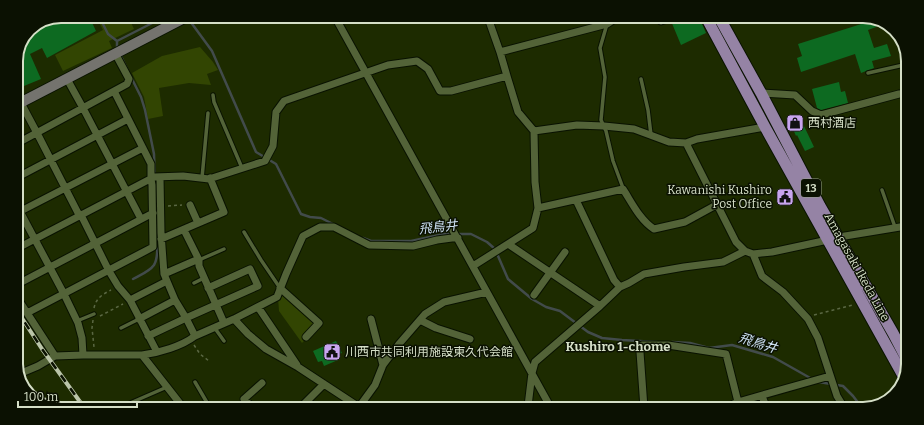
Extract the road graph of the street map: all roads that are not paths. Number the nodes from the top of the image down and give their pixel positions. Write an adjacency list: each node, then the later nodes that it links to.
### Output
1 (173, 23): 8 (street)
2 (338, 23): 10 (street)
3 (490, 23): 7 (street)
4 (709, 23): 25 (main road, Amagasaki Ikeda Line / 13)
5 (722, 23): 16 (main road, Amagasaki Ikeda Line / 13)
6 (607, 24): 7 (street); 24 (lane)
7 (500, 52): 12 (street)
8 (115, 53): 13 (street); 15 (street)
9 (901, 66): 11 (lane)
10 (366, 72): 12 (street); 35 (street); 59 (street)
11 (868, 73)
12 (507, 76): 26 (street)
13 (67, 79): 19 (street); 20 (street)
14 (641, 79): 29 (lane)
15 (114, 91): 20 (street); 23 (street)
16 (761, 92): 17 (street); 62 (main road, Amagasaki Ikeda Line / 13)
17 (901, 94)
18 (213, 95): 35 (lane)
19 (23, 101)
20 (83, 108): 27 (street); 28 (street)
21 (23, 111): 27 (street)
22 (208, 113): 38 (lane)
23 (128, 119): 28 (street); 32 (street)
24 (604, 126): 26 (street); 29 (street); 42 (lane)
25 (765, 127): 31 (street); 62 (main road, Amagasaki Ikeda Line / 13)
26 (534, 131): 48 (street)
27 (37, 132): 30 (street); 33 (street)
28 (98, 135): 33 (street); 34 (street)
29 (651, 136): 31 (street)
30 (23, 140)
31 (686, 143): 46 (street)
32 (143, 148): 34 (street); 40 (street)
33 (51, 160): 36 (street); 41 (street)
34 (112, 163): 41 (street); 44 (street)
35 (242, 168): 39 (street)
36 (23, 174)
37 (160, 177): 38 (street); 40 (street); 61 (street)
38 (202, 178): 39 (street)
39 (210, 178): 54 (street)
40 (151, 179): 44 (street); 50 (street)
41 (65, 188): 49 (street); 51 (street)
42 (623, 190): 45 (street); 46 (street)
43 (882, 190): 56 (lane)
44 (127, 191): 51 (street); 52 (street)
45 (576, 200): 48 (street); 79 (street)
46 (718, 204): 67 (street)
47 (190, 205): 54 (street)
48 (538, 208): 64 (street)
49 (23, 210)
50 (153, 213): 52 (street); 73 (street)
51 (81, 215): 60 (street); 63 (street)
52 (141, 219): 63 (street)
53 (23, 221): 60 (street)
54 (198, 223): 57 (street)
55 (901, 227): 56 (street)
56 (895, 228): 62 (street)
57 (184, 230): 61 (street); 70 (street)
58 (244, 232): 81 (lane)
59 (458, 238): 71 (street); 81 (street)
60 (35, 239): 65 (street); 72 (street)
61 (161, 239): 75 (street)
62 (833, 239): 69 (street); 107 (main road, Amagasaki Ikeda Line / 13); 114 (main road, Amagasaki Ikeda Line / 13)
63 (95, 243): 72 (street); 73 (street)
64 (508, 244): 71 (street); 74 (street)
65 (23, 245)
66 (224, 249): 70 (lane)
67 (745, 251): 69 (street); 79 (street)
68 (566, 252): 74 (street)
69 (753, 254): 117 (street)
70 (198, 260): 75 (street); 76 (street)
71 (473, 266): 82 (street)
72 (50, 267): 77 (street); 83 (street)
73 (109, 270): 83 (street); 85 (street)
74 (550, 272): 84 (street); 88 (street)
75 (166, 278): 85 (street); 86 (street)
76 (204, 278): 78 (lane); 80 (street)
77 (23, 281)
78 (194, 282)
79 (620, 286): 88 (street)
80 (208, 288): 87 (street); 87 (street)
81 (280, 288): 90 (street); 103 (street)
82 (488, 292): 97 (street); 116 (street)
83 (64, 294): 91 (street); 98 (street)
84 (534, 295)
85 (130, 300): 94 (street)
86 (175, 300): 93 (street); 94 (street)
87 (216, 305): 93 (street); 99 (street)
88 (600, 306): 116 (street)
89 (23, 307): 91 (street)
90 (258, 307): 95 (street); 113 (street)
91 (27, 313): 111 (street)
92 (94, 314): 98 (lane)
93 (186, 318): 102 (street); 104 (street)
94 (139, 319): 101 (lane); 102 (street)
95 (234, 319): 99 (street); 113 (street)
96 (372, 319): 112 (street)
97 (420, 320): 105 (street); 112 (street)
98 (77, 321): 109 (street)
99 (224, 323): 100 (street)
100 (214, 327): 104 (street); 106 (lane)
101 (121, 328)
102 (148, 336): 108 (street)
103 (306, 337)
104 (193, 338): 108 (street)
105 (470, 339)
106 (224, 341)
107 (901, 345)
108 (157, 352): 110 (street)
109 (83, 355): 110 (street); 111 (street)
110 (142, 355): 121 (street)
111 (55, 356): 115 (street)
112 (383, 365): 130 (street)
113 (298, 367): 120 (street)
114 (900, 371)
115 (24, 372)
116 (532, 373): 131 (street); 132 (street)
117 (830, 376): 122 (street); 136 (street)
118 (195, 382): 126 (lane)
119 (262, 383): 127 (street)
120 (324, 384): 128 (street); 129 (street)
121 (167, 387): 124 (lane); 125 (street)
122 (762, 396): 134 (street); 135 (street)
123 (133, 398): 124 (lane)
124 (134, 402)
125 (179, 402)
126 (207, 402)
127 (247, 402)
128 (306, 402)
129 (351, 402)
130 (363, 402)
131 (528, 402)
132 (548, 402)
133 (644, 402): 134 (street)
134 (738, 402)
135 (764, 402)
136 (841, 402)

